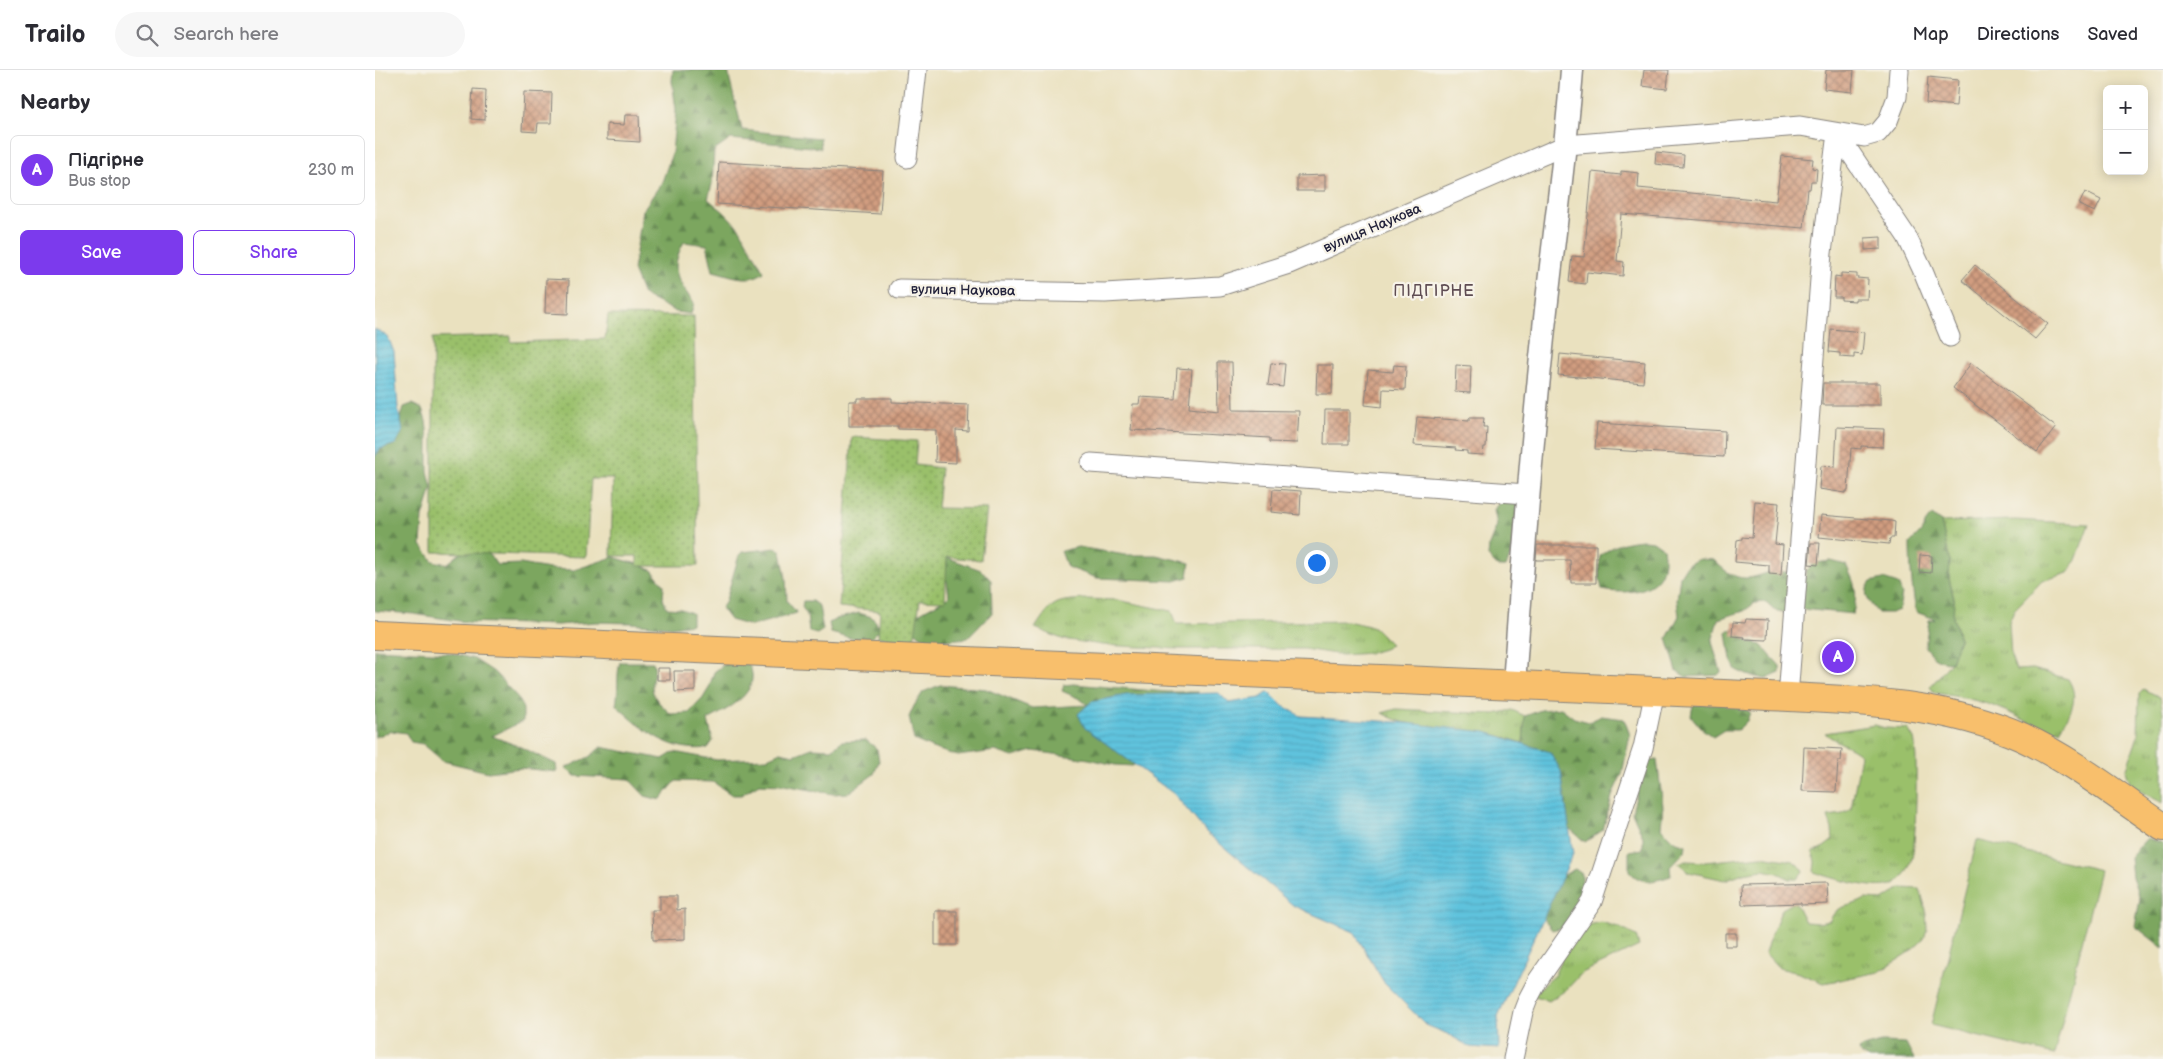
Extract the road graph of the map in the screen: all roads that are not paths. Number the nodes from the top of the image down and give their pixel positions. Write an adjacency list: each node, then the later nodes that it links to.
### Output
1 (917, 70): 6 (street)
2 (1572, 70): 5 (street)
3 (1899, 70): 4 (street, вулиця Наукова)
4 (1837, 133): 5 (street, вулиця Наукова); 8 (street); 14 (street)
5 (1566, 145): 7 (street, вулиця Наукова); 10 (street)
6 (907, 158)
7 (899, 289)
8 (1950, 337)
9 (1091, 463): 10 (street)
10 (1527, 494): 12 (street)
11 (375, 635): 12 (highway)
12 (1513, 684): 13 (highway)
13 (1655, 691): 14 (highway); 16 (street)
14 (1789, 697): 15 (highway)
15 (2163, 827)
16 (1513, 1059)

